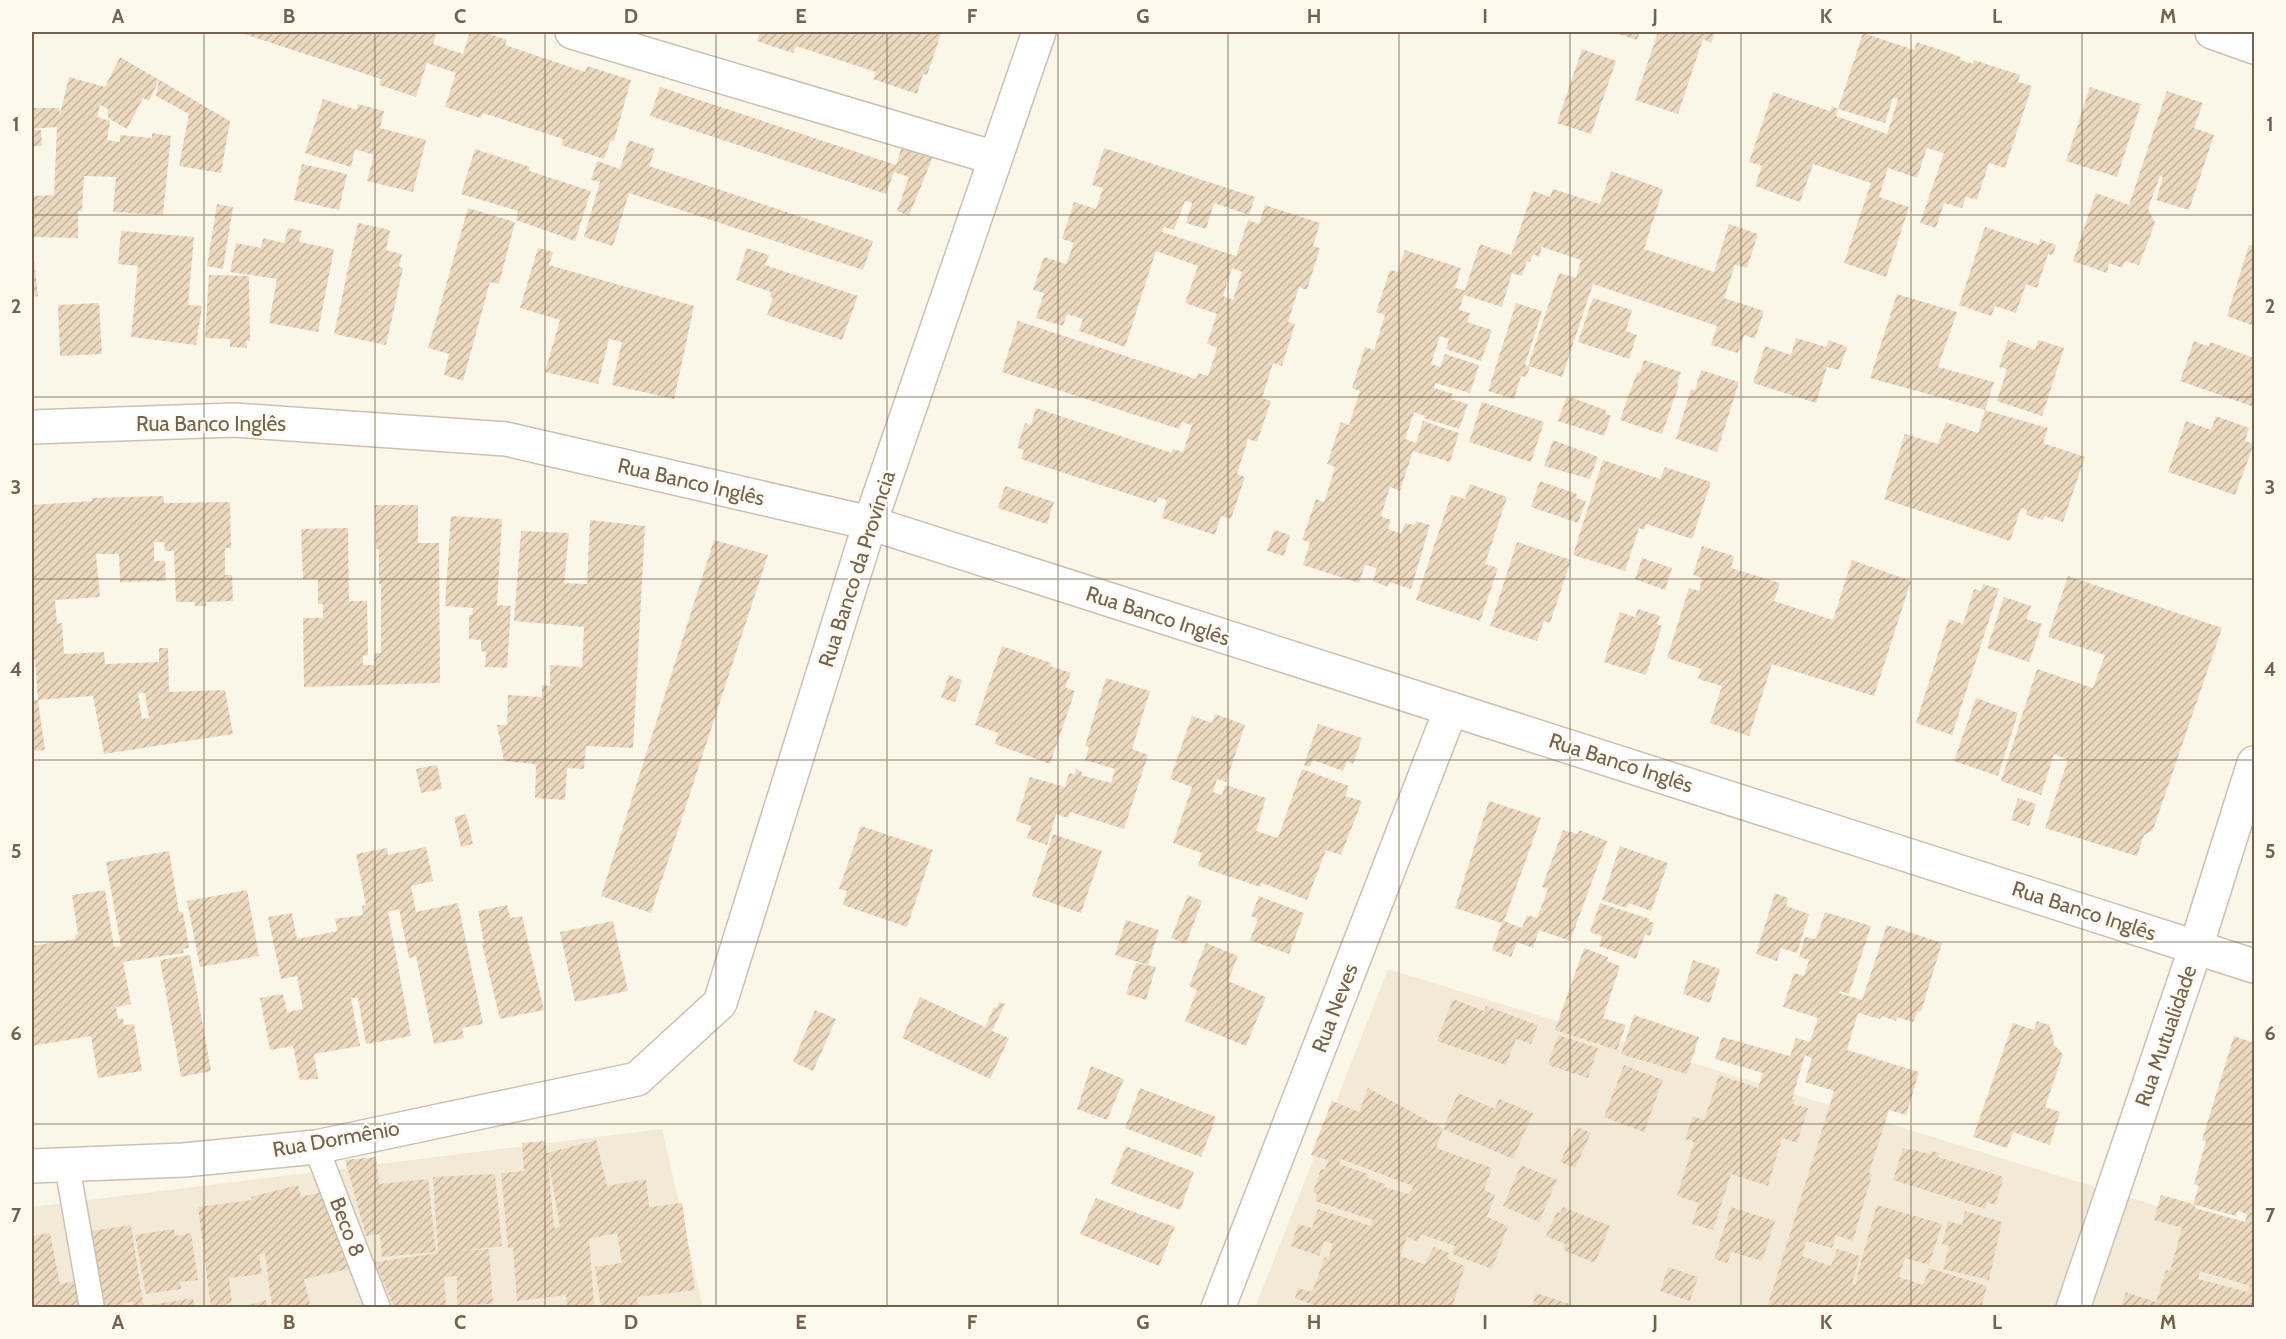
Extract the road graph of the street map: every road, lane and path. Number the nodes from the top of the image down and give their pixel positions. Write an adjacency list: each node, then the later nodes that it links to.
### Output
1 (572, 32): 5 (street)
2 (1039, 32): 5 (street, Rua Banco da Província)
3 (2212, 32): 4 (street)
4 (2254, 47)
5 (995, 158): 7 (street, Rua Banco da Província)
6 (32, 427): 7 (street, Rua Banco Inglês)
7 (870, 524): 8 (street, Rua Banco Inglês); 12 (street, Rua Banco da Província)
8 (1451, 709): 10 (street, Rua Banco Inglês); 18 (street, Rua Neves)
9 (2254, 763): 10 (street, Rua Mutualidade)
10 (2196, 947): 11 (street, Rua Banco Inglês); 19 (street, Rua Mutualidade)
11 (2254, 966)
12 (637, 1079): 13 (street, Rua Dormênio)
13 (315, 1147): 14 (street, Rua Dormênio); 17 (lane, Beco 8)
14 (67, 1165): 15 (street, Rua Dormênio); 16 (lane)
15 (32, 1166)
16 (92, 1308)
17 (378, 1308)
18 (1218, 1308)
19 (2073, 1308)

